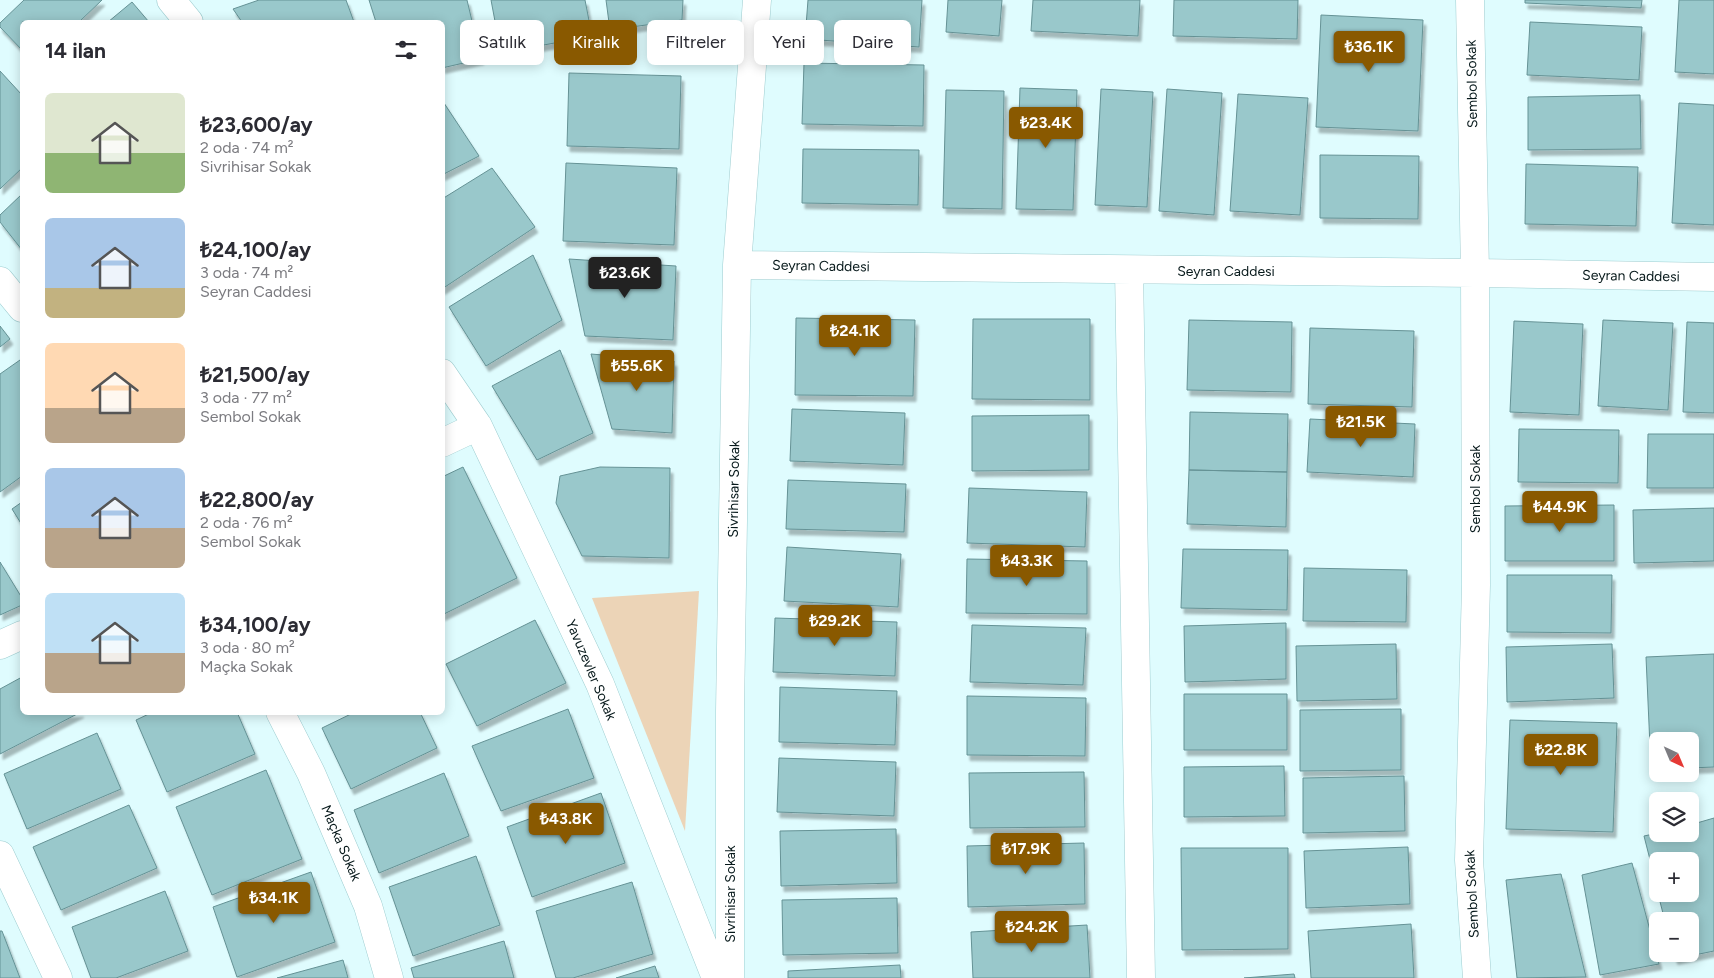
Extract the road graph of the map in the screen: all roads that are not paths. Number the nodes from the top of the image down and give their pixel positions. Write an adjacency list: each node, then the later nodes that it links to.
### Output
1 (172, 0): 4 (street)
2 (757, 0): 5 (street, Sivrihisar Sokak)
3 (1470, 0): 7 (street, Sembol Sokak)
4 (187, 20)
5 (737, 265): 6 (street, Seyran Caddesi); 21 (street, Sivrihisar Sokak)
6 (1129, 270): 7 (street, Seyran Caddesi); 22 (street)
7 (1475, 273): 8 (street, Seyran Caddesi); 23 (street, Sembol Sokak)
8 (1714, 277)
9 (0, 281): 10 (street)
10 (20, 306)
11 (445, 376): 12 (street, Yavuzevler Sokak)
12 (478, 426): 13 (street); 20 (street, Yavuzevler Sokak)
13 (445, 441)
14 (20, 636): 15 (street)
15 (0, 646)
16 (282, 715): 19 (street, Maçka Sokak)
17 (0, 855): 18 (street)
18 (58, 978)
19 (389, 978)
20 (716, 978)
21 (730, 978)
22 (1141, 978)
23 (1477, 978)

